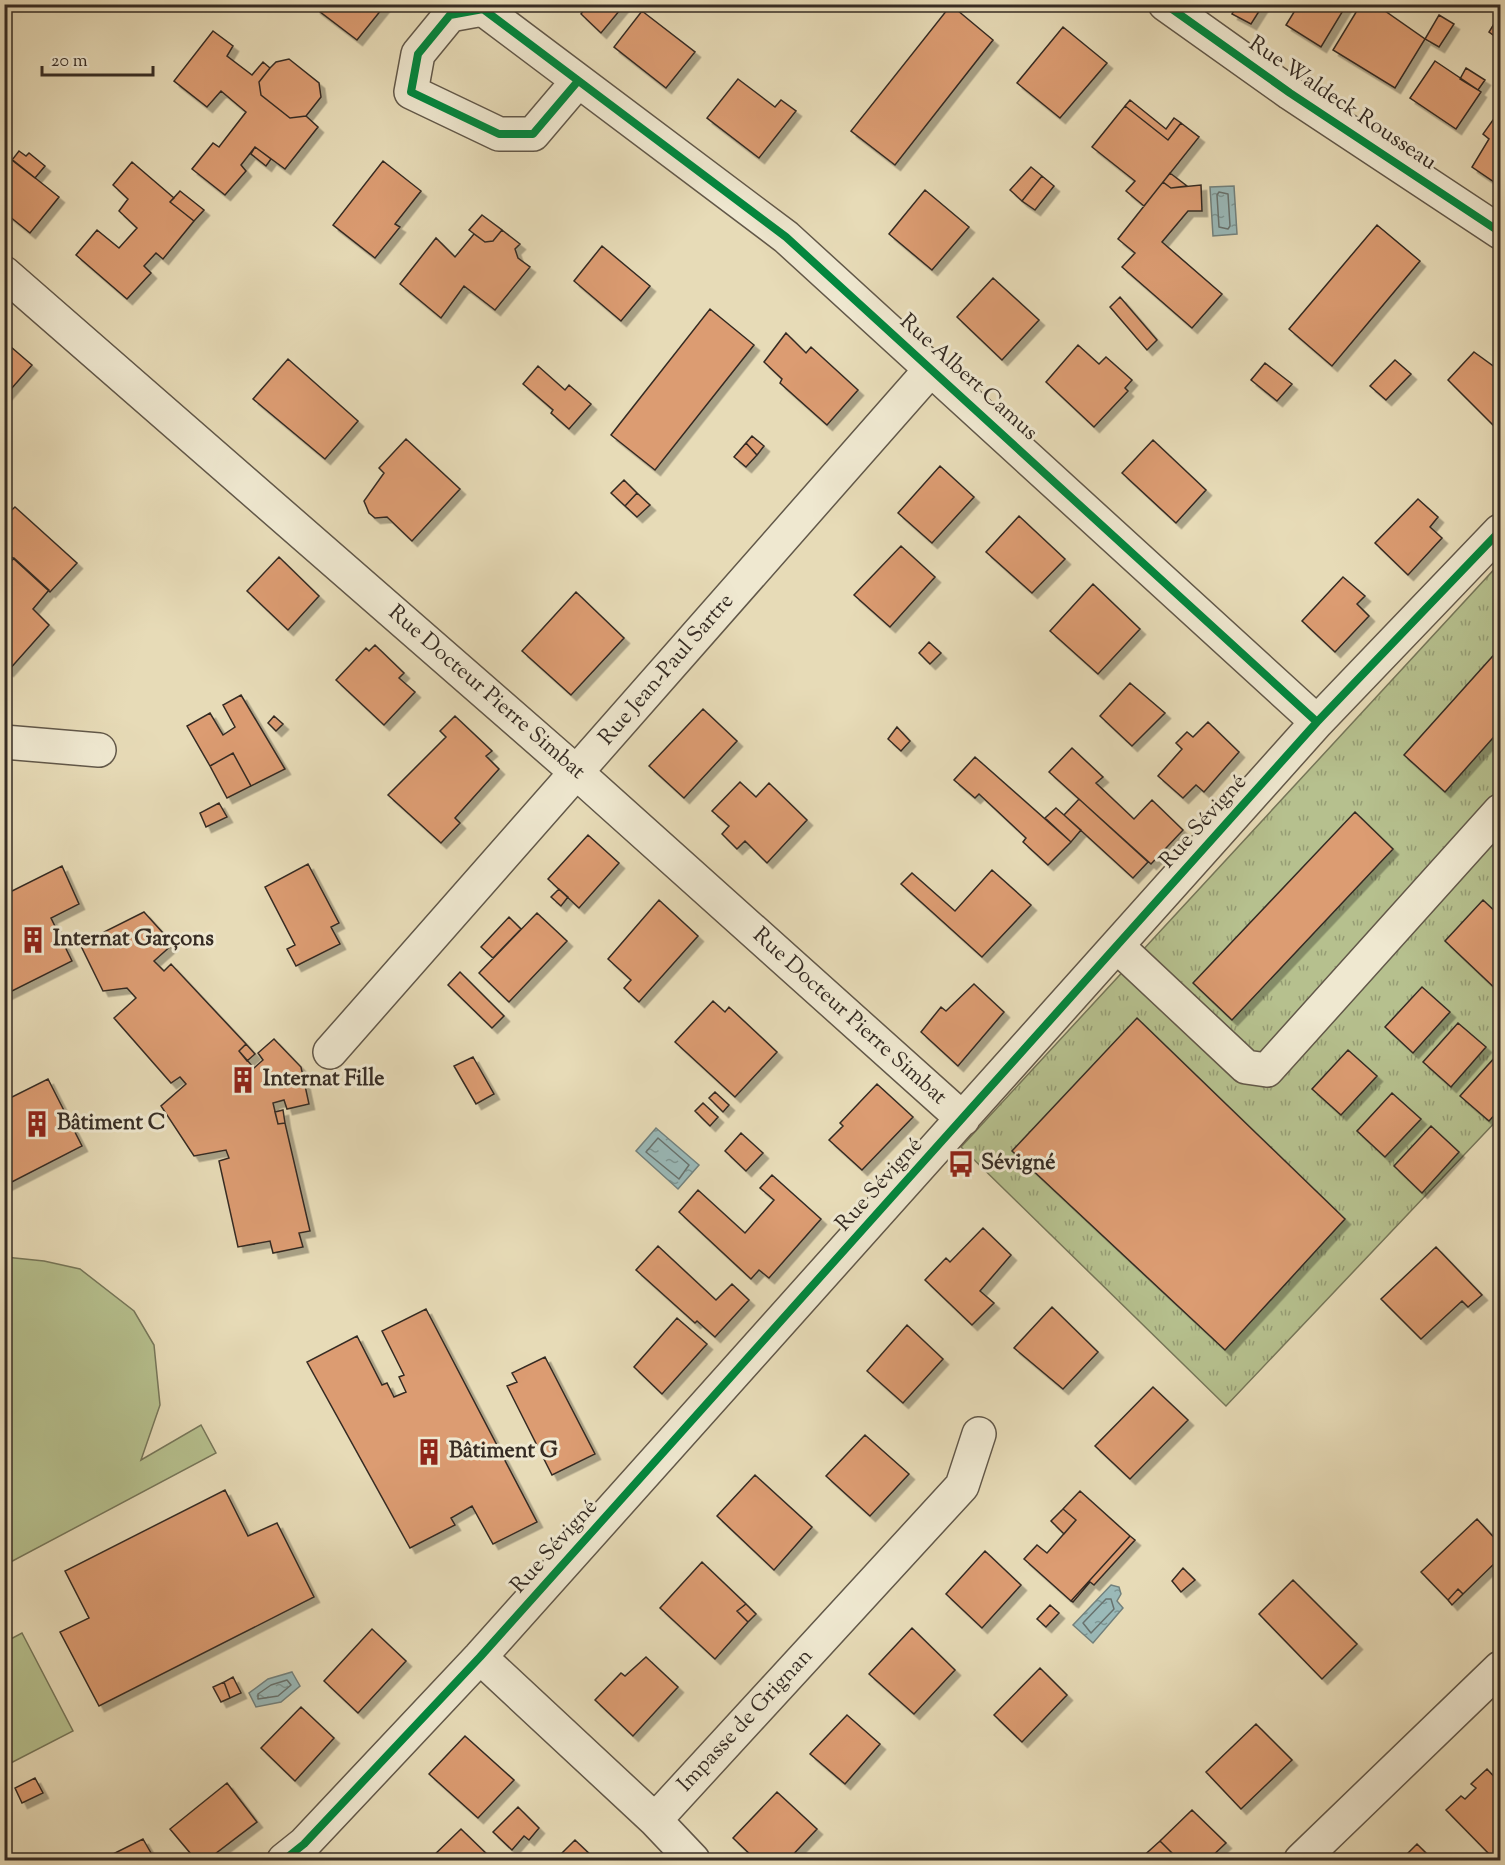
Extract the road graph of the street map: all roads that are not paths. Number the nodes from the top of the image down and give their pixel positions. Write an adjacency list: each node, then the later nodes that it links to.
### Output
1 (1165, 4): 3 (street, Rue Waldeck Rousseau)
2 (578, 81): 2 (street, Rue Albert Camus); 5 (street, Rue Albert Camus)
3 (1500, 232)
4 (4, 273): 10 (street, Rue Docteur Pierre Simbat)
5 (932, 368): 7 (street, Rue Albert Camus); 10 (street, Rue Jean-Paul Sartre)
6 (1500, 531): 7 (street, Rue Sévigné)
7 (1317, 722): 12 (street, Rue Sévigné)
8 (4, 742): 9 (street)
9 (99, 750)
10 (576, 772): 13 (street, Rue Jean-Paul Sartre); 14 (street, Rue Docteur Pierre Simbat)
11 (1500, 811): 12 (street)
12 (1117, 946): 14 (street, Rue Sévigné)
13 (330, 1052)
14 (963, 1119): 16 (street, Rue Sévigné)
15 (979, 1434): 18 (street, Impasse de Grignan)
16 (480, 1657): 18 (street); 19 (street, Rue Sévigné)
17 (1500, 1668): 21 (street)
18 (655, 1820): 20 (street)
19 (284, 1860)
20 (693, 1860)
21 (1302, 1860)

